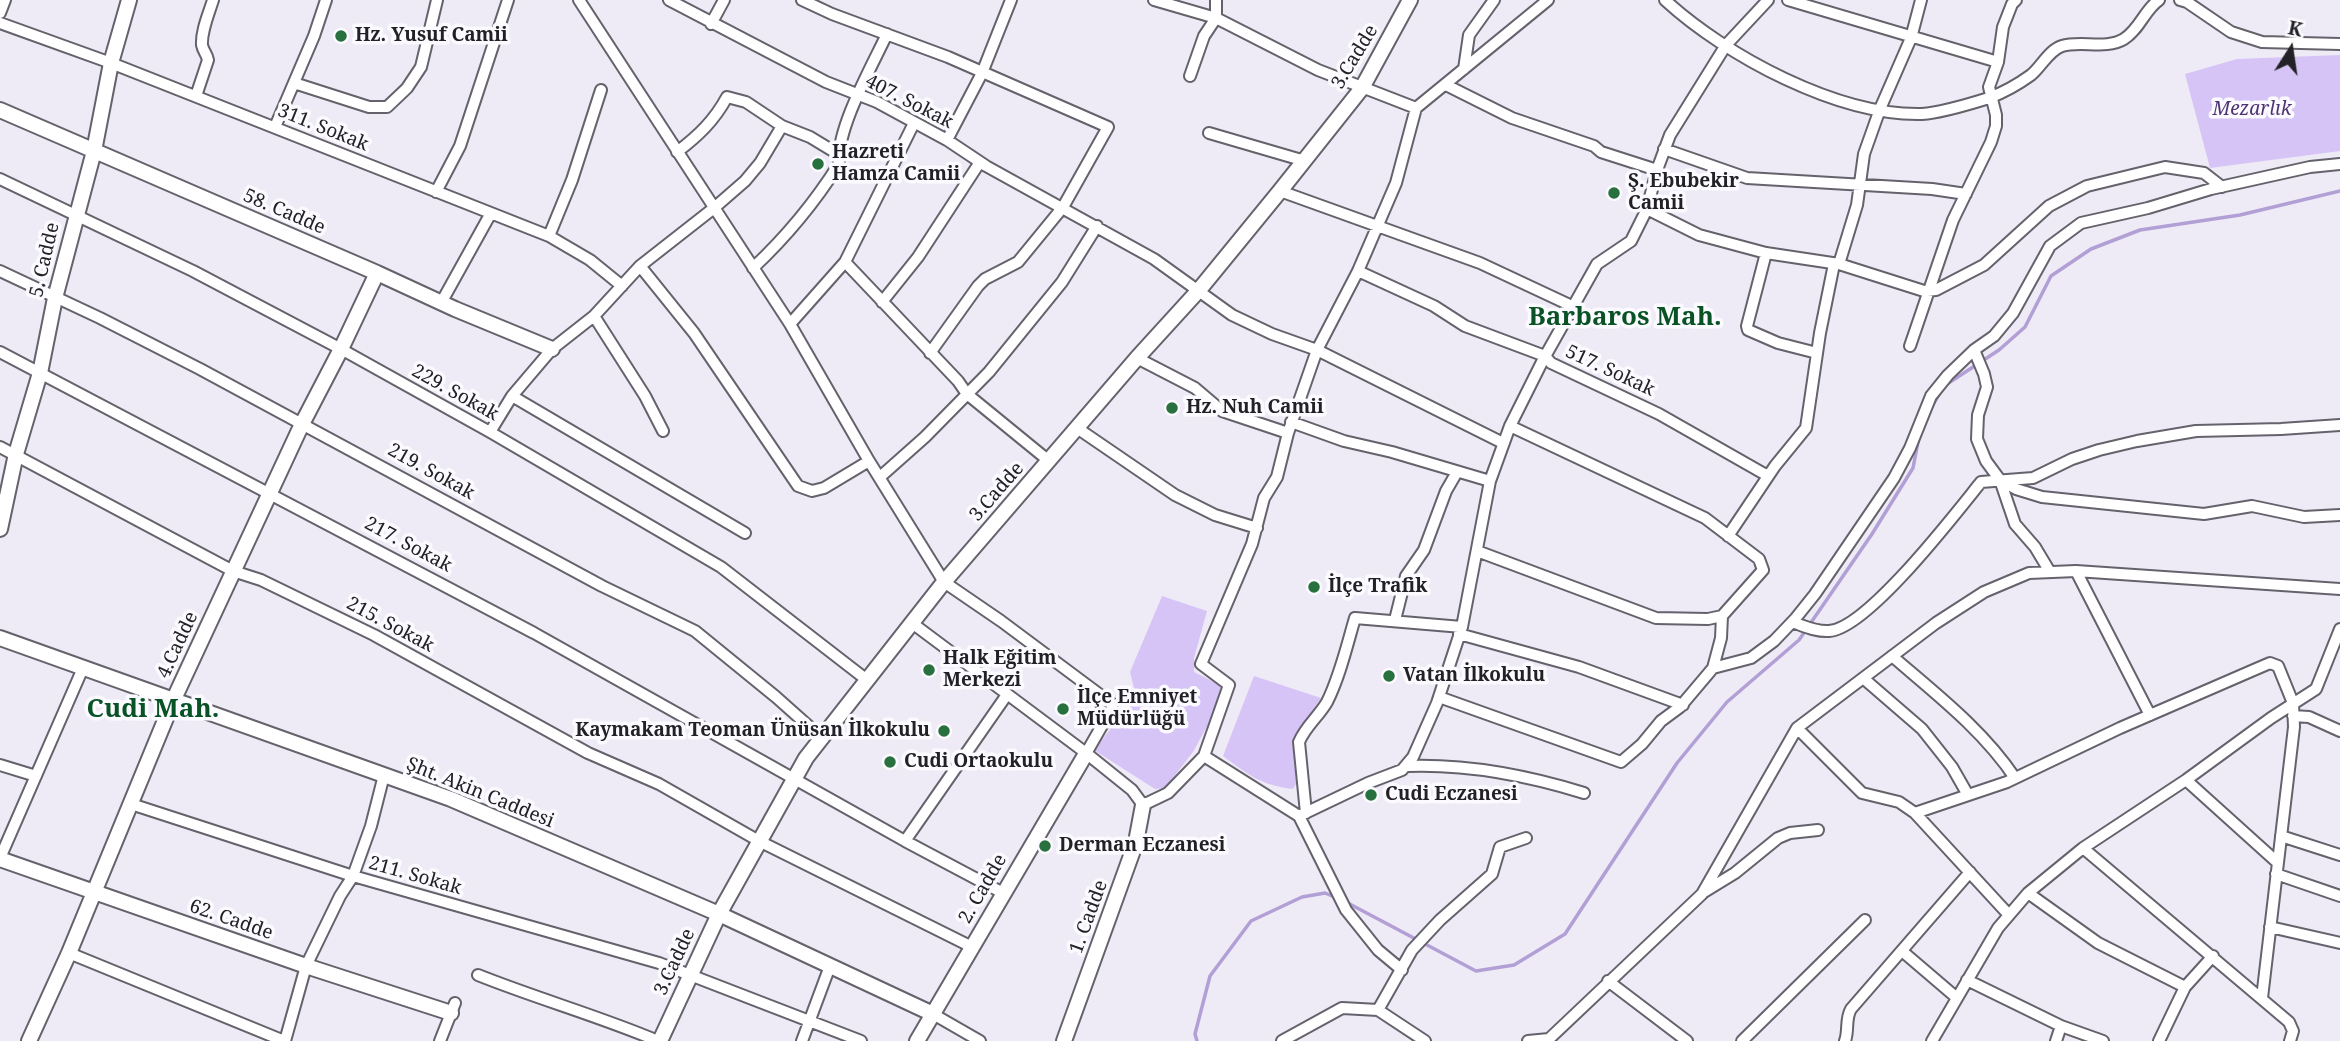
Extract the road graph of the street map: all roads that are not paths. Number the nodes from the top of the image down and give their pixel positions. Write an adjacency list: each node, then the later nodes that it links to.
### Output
1 (5, 0): 24 (street)
2 (129, 0): 33 (street, 5. Cadde)
3 (213, 0): 42 (street)
4 (326, 0): 37 (street)
5 (437, 0): 37 (street)
6 (508, 0): 64 (street)
7 (668, 0): 27 (street, 407. Sokak)
8 (724, 0): 27 (street)
9 (802, 0): 28 (street)
10 (1011, 0): 35 (street)
11 (1154, 0): 25 (street)
12 (1216, 0): 25 (street)
13 (1494, 0): 34 (street)
14 (1548, 0): 34 (street)
15 (1769, 0): 31 (street)
16 (1788, 0): 29 (street)
17 (1921, 0): 29 (street)
18 (2016, 0): 32 (street)
19 (2159, 0): 43 (street)
20 (2180, 0): 30 (street)
21 (581, 1): 54 (street)
22 (1404, 2): 39 (street, 3.Cadde)
23 (1670, 2): 31 (street)
24 (0, 13)
25 (1216, 18): 36 (street); 39 (street)
26 (0, 23): 33 (street, 311. Sokak)
27 (711, 24): 41 (street, 407. Sokak)
28 (887, 34): 35 (street); 41 (street)
29 (1911, 38): 32 (street); 45 (street)
30 (2340, 44)
31 (1726, 45): 45 (street); 52 (street)
32 (1998, 62): 43 (street)
33 (111, 63): 42 (street, 311. Sokak); 53 (street, 5. Cadde)
34 (1464, 69): 38 (street)
35 (982, 72): 51 (street); 66 (street)
36 (1190, 76)
37 (294, 83): 49 (street)
38 (1446, 85): 44 (street); 59 (street)
39 (1362, 88): 44 (street); 56 (street, 3.Cadde)
40 (601, 90): 73 (street)
41 (859, 95): 47 (street, 407. Sokak); 55 (street)
42 (196, 96): 49 (street, 311. Sokak)
43 (1991, 97): 45 (street); 65 (street)
44 (1416, 108): 71 (street)
45 (1880, 109): 61 (street)
46 (0, 110): 53 (street, 58. Cadde)
47 (914, 123): 51 (street, 407. Sokak); 75 (street)
48 (782, 126): 54 (street); 55 (street); 67 (street)
49 (275, 127): 64 (street, 311. Sokak)
50 (1209, 133): 56 (street)
51 (947, 140): 57 (street, 407. Sokak)
52 (1664, 149): 59 (street); 61 (street)
53 (94, 151): 69 (street, 5. Cadde); 81 (street, 58. Cadde)
54 (677, 152): 67 (street)
55 (838, 154): 78 (street)
56 (1305, 161): 63 (street, 3.Cadde)
57 (980, 162): 66 (street, 407. Sokak); 86 (street)
58 (2340, 164): 62 (street)
59 (1657, 170): 68 (street)
60 (0, 179): 69 (street, 229. Sokak)
61 (1860, 186): 65 (street); 76 (street)
62 (2222, 187): 84 (street); 98 (street)
63 (1280, 191): 71 (street); 83 (street, 3.Cadde)
64 (436, 192): 70 (street, 311. Sokak)
65 (1966, 194): 84 (street)
66 (1063, 207): 72 (street, 407. Sokak); 96 (street)
67 (714, 208): 77 (street); 78 (street)
68 (1647, 209): 74 (street); 88 (street)
69 (76, 214): 85 (street, 5. Cadde); 92 (street, 229. Sokak)
70 (491, 214): 73 (street, 311. Sokak); 87 (street)
71 (1378, 225): 80 (street); 88 (street)
72 (1097, 226): 83 (street, 407. Sokak); 102 (street)
73 (549, 236): 82 (street, 311. Sokak)
74 (1766, 253): 76 (street); 97 (street)
75 (845, 262): 86 (street); 90 (street)
76 (1837, 264): 84 (street); 97 (street)
77 (640, 266): 82 (street); 114 (street)
78 (753, 268): 90 (street)
79 (0, 271): 85 (street, 219. Sokak)
80 (1357, 271): 94 (street); 99 (street, 517. Sokak)
81 (377, 272): 87 (street, 58. Cadde); 92 (street, 4.Cadde)
82 (622, 286): 89 (street)
83 (1199, 290): 94 (street, 407. Sokak); 100 (street, 3.Cadde)
84 (1930, 290): 91 (street)
85 (55, 298): 101 (street, 5. Cadde); 104 (street, 219. Sokak)
86 (882, 302): 96 (street)
87 (441, 303): 93 (street, 58. Cadde)
88 (1574, 307): 99 (street)
89 (594, 316): 93 (street); 109 (street)
90 (790, 324): 114 (street)
91 (1910, 346)
92 (341, 348): 104 (street, 4.Cadde); 110 (street, 229. Sokak)
93 (552, 349): 103 (street)
94 (1317, 350): 107 (street); 111 (street, 407. Sokak)
95 (0, 352): 101 (street, 217. Sokak)
96 (930, 352): 102 (street)
97 (1817, 353): 117 (street)
98 (1975, 354): 119 (street); 135 (street)
99 (1545, 356): 106 (street); 117 (street, 517. Sokak)
100 (1137, 358): 107 (street); 108 (street, 3.Cadde)
101 (40, 373): 113 (street, 5. Cadde); 121 (street, 217. Sokak)
102 (967, 394): 115 (street); 118 (street)
103 (512, 396): 110 (street); 125 (street)
104 (302, 424): 121 (street, 4.Cadde); 154 (street, 219. Sokak)
105 (2340, 425): 119 (street)
106 (1510, 426): 111 (street); 126 (street)
107 (1289, 427): 116 (street); 124 (street)
108 (1077, 428): 115 (street, 3.Cadde); 124 (street)
109 (663, 431)
110 (491, 432): 144 (street, 229. Sokak)
111 (1503, 443): 120 (street)
112 (0, 447): 113 (street, 215. Sokak)
113 (16, 454): 123 (street, 5. Cadde); 128 (street, 215. Sokak)
114 (869, 461): 118 (street)
115 (1049, 461): 131 (street, 3.Cadde)
116 (1457, 472): 120 (street); 134 (street)
117 (1768, 476): 126 (street)
118 (880, 477): 131 (street)
119 (2000, 480): 122 (street); 130 (street); 135 (street)
120 (1490, 481): 127 (street)
121 (270, 494): 128 (street, 4.Cadde); 161 (street, 217. Sokak)
122 (2340, 515)
123 (0, 526)
124 (1257, 528): 156 (street)
125 (745, 533)
126 (1728, 536): 133 (street)
127 (1477, 551): 133 (street); 138 (street)
128 (233, 571): 147 (street, 4.Cadde); 173 (street, 215. Sokak)
129 (2076, 571): 130 (street); 132 (street); 150 (street)
130 (2050, 572): 140 (street)
131 (944, 582): 136 (street, 3.Cadde); 155 (street)
132 (2340, 589)
133 (1721, 616): 142 (street)
134 (1395, 620): 138 (street); 169 (street)
135 (1793, 622): 142 (street)
136 (912, 623): 144 (street, 3.Cadde); 145 (street)
137 (2340, 629): 148 (street)
138 (1460, 631): 146 (street); 149 (street)
139 (0, 638): 141 (street, Şht. Akin Caddesi)
140 (1892, 656): 143 (street); 162 (street)
141 (83, 668): 147 (street, Şht. Akin Caddesi); 160 (street)
142 (1713, 668): 149 (street)
143 (1863, 678): 152 (street); 165 (street)
144 (867, 680): 154 (street, 3.Cadde)
145 (1006, 696): 155 (street); 174 (street)
146 (1439, 697): 149 (street); 158 (street)
147 (173, 701): 159 (street, Şht. Akin Caddesi); 166 (street, 4.Cadde)
148 (2293, 703): 150 (street); 151 (street); 163 (street)
149 (1683, 705)
150 (2150, 715): 162 (street)
151 (2293, 716): 153 (street); 171 (street)
152 (1797, 728): 168 (street); 184 (street)
153 (2340, 731)
154 (822, 738): 161 (street, 3.Cadde)
155 (1085, 755): 167 (street); 182 (street, 2. Cadde)
156 (1204, 756): 167 (street); 169 (street)
157 (0, 765): 160 (street)
158 (1408, 765): 164 (street); 169 (street)
159 (383, 775): 180 (street); 186 (street, Şht. Akin Caddesi)
160 (36, 776): 177 (street)
161 (795, 778): 173 (street, 3.Cadde); 174 (street, 217. Sokak)
162 (2015, 778): 165 (street)
163 (2186, 780): 175 (street); 178 (street)
164 (1584, 793)
165 (1968, 795): 168 (street)
166 (131, 804): 180 (street, 211. Sokak); 181 (street, 4.Cadde)
167 (1143, 805): 220 (street, 1. Cadde)
168 (1915, 813): 179 (street)
169 (1302, 815): 197 (street)
170 (1818, 830): 184 (street)
171 (2281, 836): 176 (street); 178 (street)
172 (1526, 838): 197 (street)
173 (760, 841): 186 (street, 3.Cadde); 191 (street, 215. Sokak)
174 (905, 841): 182 (street, 217. Sokak)
175 (2083, 848): 183 (street); 194 (street)
176 (2340, 855)
177 (0, 859): 181 (street, 62. Cadde)
178 (2277, 869): 185 (street); 189 (street)
179 (1970, 873): 187 (street); 192 (street)
180 (353, 876): 195 (street); 199 (street, 211. Sokak)
181 (93, 892): 193 (street, 4.Cadde); 195 (street, 62. Cadde)
182 (1003, 893): 191 (street, 2. Cadde)
183 (2028, 893): 187 (street); 202 (street)
184 (1702, 894): 201 (street)
185 (2340, 897)
186 (719, 914): 196 (street, Şht. Akin Caddesi); 199 (street, 3.Cadde)
187 (2009, 915): 200 (street)
188 (1865, 920): 224 (street)
189 (2270, 927): 190 (street); 204 (street)
190 (2340, 943)
191 (972, 947): 207 (street, 2. Cadde)
192 (1902, 951): 203 (street); 225 (street)
193 (69, 953): 212 (street, 4.Cadde); 213 (street)
194 (2213, 956): 202 (street); 204 (street)
195 (306, 966): 205 (street, 62. Cadde); 213 (street)
196 (830, 966): 207 (street, Şht. Akin Caddesi); 208 (street)
197 (1402, 970): 206 (street)
198 (478, 975): 215 (street)
199 (690, 976): 208 (street, 211. Sokak); 215 (street, 3.Cadde)
200 (1967, 980): 203 (street); 209 (street)
201 (1608, 981): 210 (street); 211 (street)
202 (2185, 987): 229 (street)
203 (1956, 998): 226 (street)
204 (2262, 998): 230 (street)
205 (453, 1008): 214 (street)
206 (1378, 1010): 221 (street); 222 (street)
207 (933, 1014): 218 (street, 2. Cadde); 219 (street)
208 (808, 1022): 216 (street); 217 (street, 211. Sokak)
209 (2061, 1026): 227 (street); 228 (street)
210 (1549, 1040): 223 (street)
211 (1685, 1040)
212 (29, 1041)
213 (285, 1041)
214 (440, 1041)
215 (659, 1041)
216 (802, 1041)
217 (861, 1041)
218 (917, 1041)
219 (979, 1041)
220 (1064, 1041)
221 (1282, 1041)
222 (1425, 1041)
223 (1528, 1041)
224 (1742, 1041)
225 (1845, 1041)
226 (1932, 1041)
227 (2056, 1041)
228 (2103, 1041)
229 (2159, 1041)
230 (2290, 1041)

